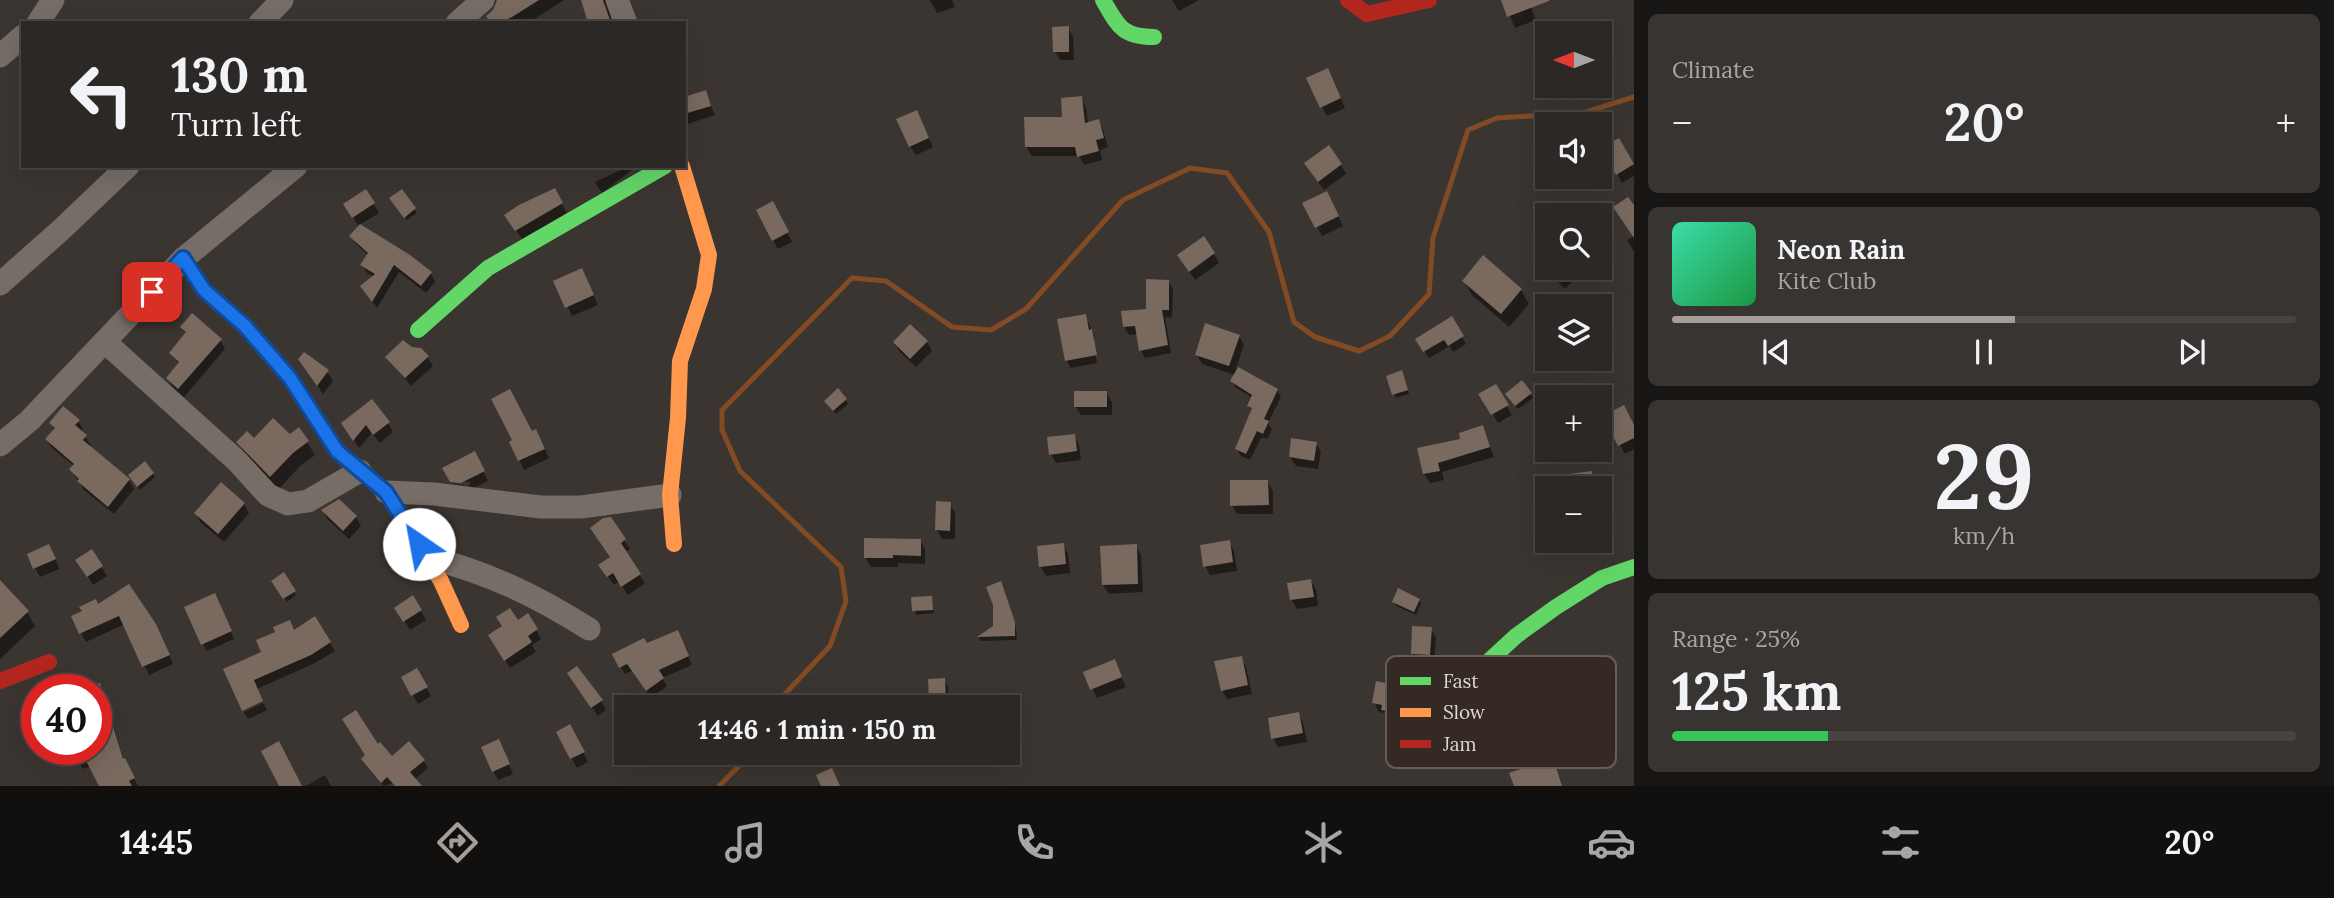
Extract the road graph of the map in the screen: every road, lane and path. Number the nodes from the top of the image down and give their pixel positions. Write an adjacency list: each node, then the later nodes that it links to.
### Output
1 (53, 0): 8 (street)
2 (282, 0): 9 (street)
3 (482, 0): 10 (street)
4 (617, 0): 11 (street)
5 (1103, 0): 12 (street)
6 (1348, 0): 7 (street)
7 (1429, 0)
8 (39, 21)
9 (262, 21)
10 (459, 21)
11 (625, 21)
12 (1154, 37)
13 (21, 38): 14 (street)
14 (0, 56)
15 (126, 168): 20 (street)
16 (294, 168): 19 (street)
17 (662, 168): 21 (street)
18 (683, 168): 26 (street)
19 (183, 258): 22 (street); 24 (street)
20 (0, 284)
21 (418, 330)
22 (105, 342): 23 (street); 24 (street)
23 (0, 445)
24 (360, 471): 25 (street)
25 (386, 492): 26 (street); 28 (street)
26 (670, 495): 27 (street)
27 (674, 544)
28 (427, 557): 30 (street); 31 (street)
29 (1634, 567): 32 (street)
30 (461, 625)
31 (589, 629)
32 (1494, 656)
33 (49, 662): 34 (street)
34 (0, 681)

